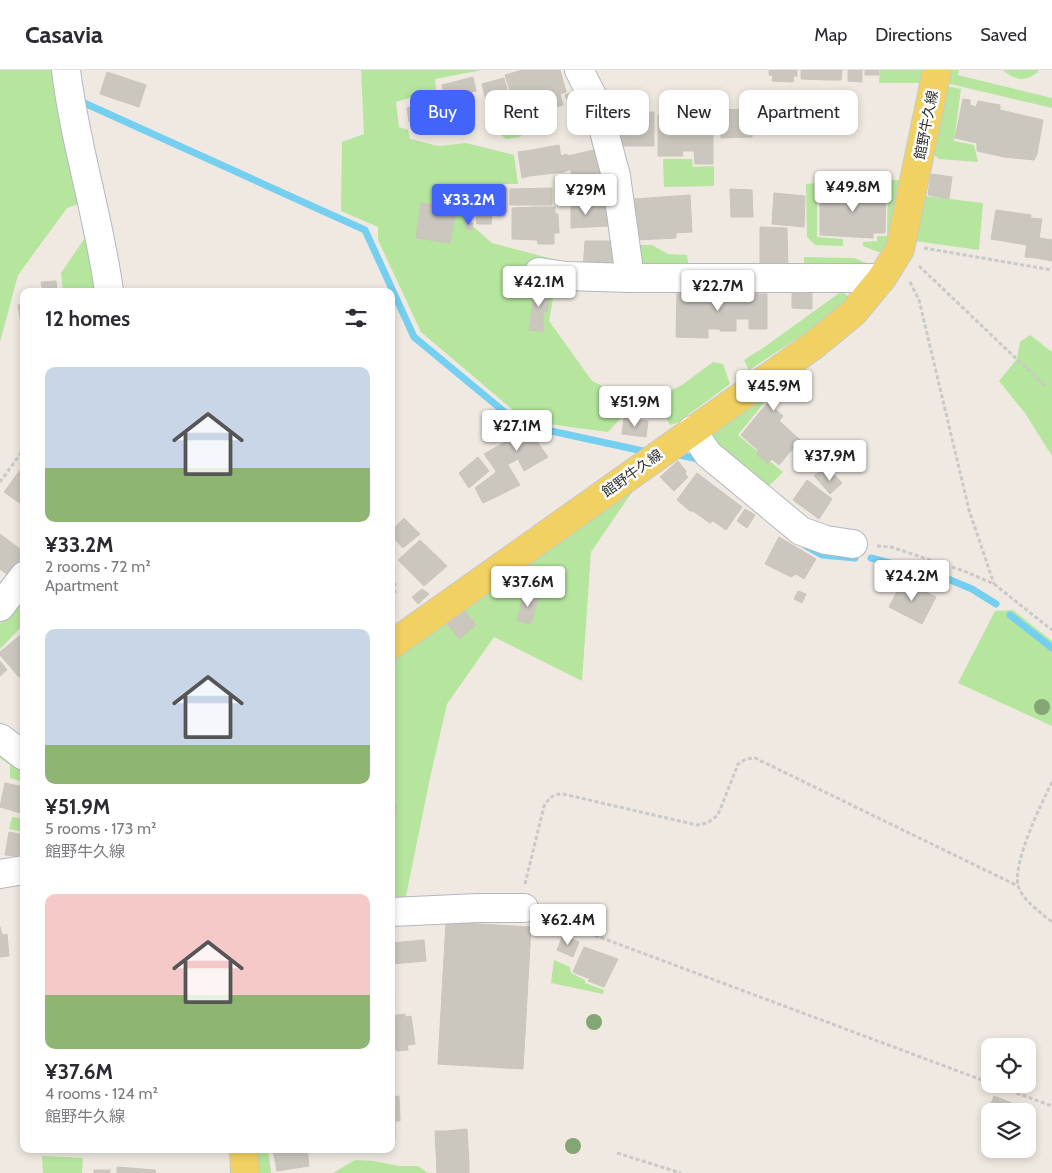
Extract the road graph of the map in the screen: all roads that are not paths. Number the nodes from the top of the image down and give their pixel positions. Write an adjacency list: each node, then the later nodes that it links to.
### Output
1 (66, 70): 7 (street)
2 (579, 70): 6 (street)
3 (937, 70): 4 (main road, 館野牛久線)
4 (895, 257): 6 (street); 8 (main road, 館野牛久線)
5 (539, 272): 6 (street)
6 (630, 278)
7 (109, 288)
8 (692, 430): 9 (street); 12 (main road, 館野牛久線)
9 (853, 544)
10 (20, 581): 11 (street)
11 (0, 606)
12 (395, 642)
13 (0, 738): 14 (street)
14 (20, 753)
15 (20, 871): 16 (street)
16 (0, 874)
17 (524, 908): 18 (street)
18 (395, 912)
19 (244, 1153): 20 (main road)
20 (245, 1173)

